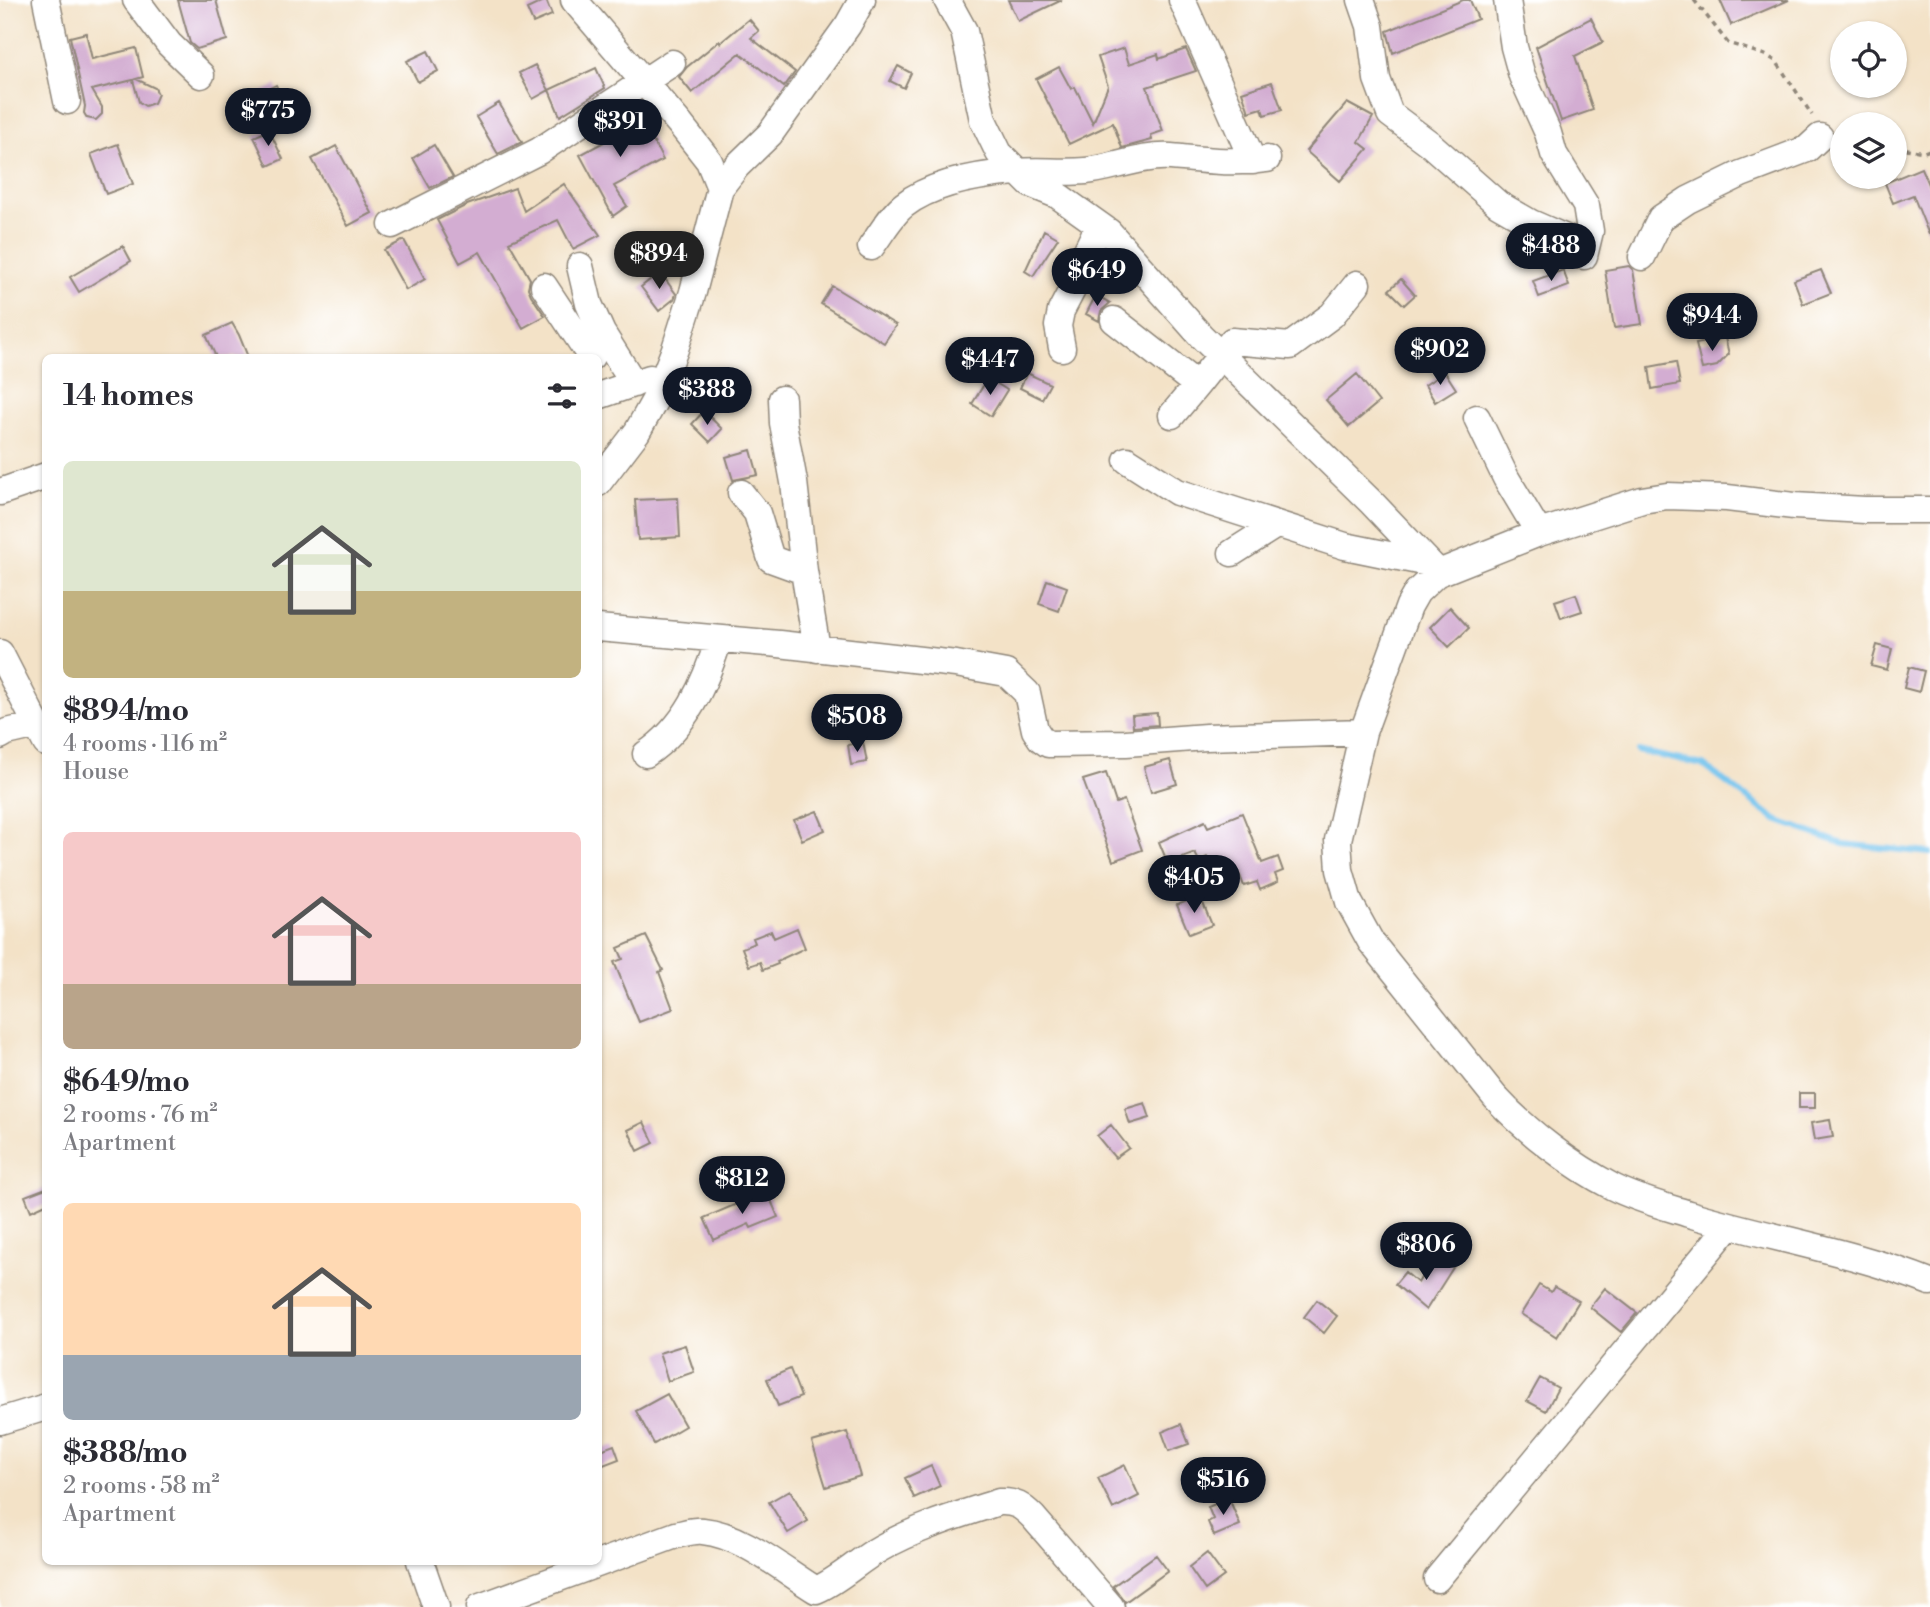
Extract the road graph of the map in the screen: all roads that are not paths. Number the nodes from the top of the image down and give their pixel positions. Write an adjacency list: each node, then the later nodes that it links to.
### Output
1 (46, 0): 12 (street)
2 (136, 0): 10 (street)
3 (574, 0): 11 (street)
4 (862, 0): 15 (street)
5 (947, 0): 14 (street)
6 (1182, 0): 14 (street)
7 (1507, 0): 8 (street)
8 (1354, 2)
9 (672, 63): 11 (street)
10 (201, 75)
11 (643, 82): 15 (street); 16 (street)
12 (67, 101)
13 (1820, 137): 19 (street)
14 (1016, 172): 17 (street); 18 (street)
15 (720, 188): 27 (street)
16 (392, 225)
17 (1099, 225): 24 (street); 26 (street)
18 (871, 247)
19 (1642, 257)
20 (580, 266): 30 (street)
21 (1357, 284): 26 (street)
22 (544, 286): 25 (street)
23 (1114, 320): 29 (street)
24 (1062, 348)
25 (589, 354)
26 (1221, 356): 29 (street); 43 (street)
27 (666, 373): 30 (street); 36 (street)
28 (602, 374): 30 (street)
29 (1197, 385): 32 (street)
30 (615, 390)
31 (782, 399): 44 (street)
32 (1172, 415)
33 (1477, 418): 41 (street)
34 (1127, 460): 40 (street)
35 (42, 477): 37 (street)
36 (602, 478)
37 (0, 492)
38 (741, 493): 44 (street)
39 (1930, 510): 41 (street)
40 (1276, 525): 42 (street); 43 (street)
41 (1539, 533): 43 (street)
42 (1232, 553)
43 (1432, 568): 50 (street)
44 (804, 571): 47 (street)
45 (602, 628): 46 (street)
46 (719, 639): 47 (street); 52 (street)
47 (817, 649): 50 (street)
48 (0, 653): 51 (street)
49 (2, 732): 51 (street)
50 (1363, 732): 53 (street)
51 (41, 734)
52 (646, 754)
53 (1729, 1226): 54 (street); 60 (street)
54 (1930, 1282)
55 (42, 1408): 56 (street)
56 (0, 1421)
57 (602, 1562): 63 (street)
58 (421, 1565): 61 (street)
59 (594, 1565): 62 (street)
60 (1437, 1580)
61 (436, 1607)
62 (480, 1607)
63 (1111, 1607)

